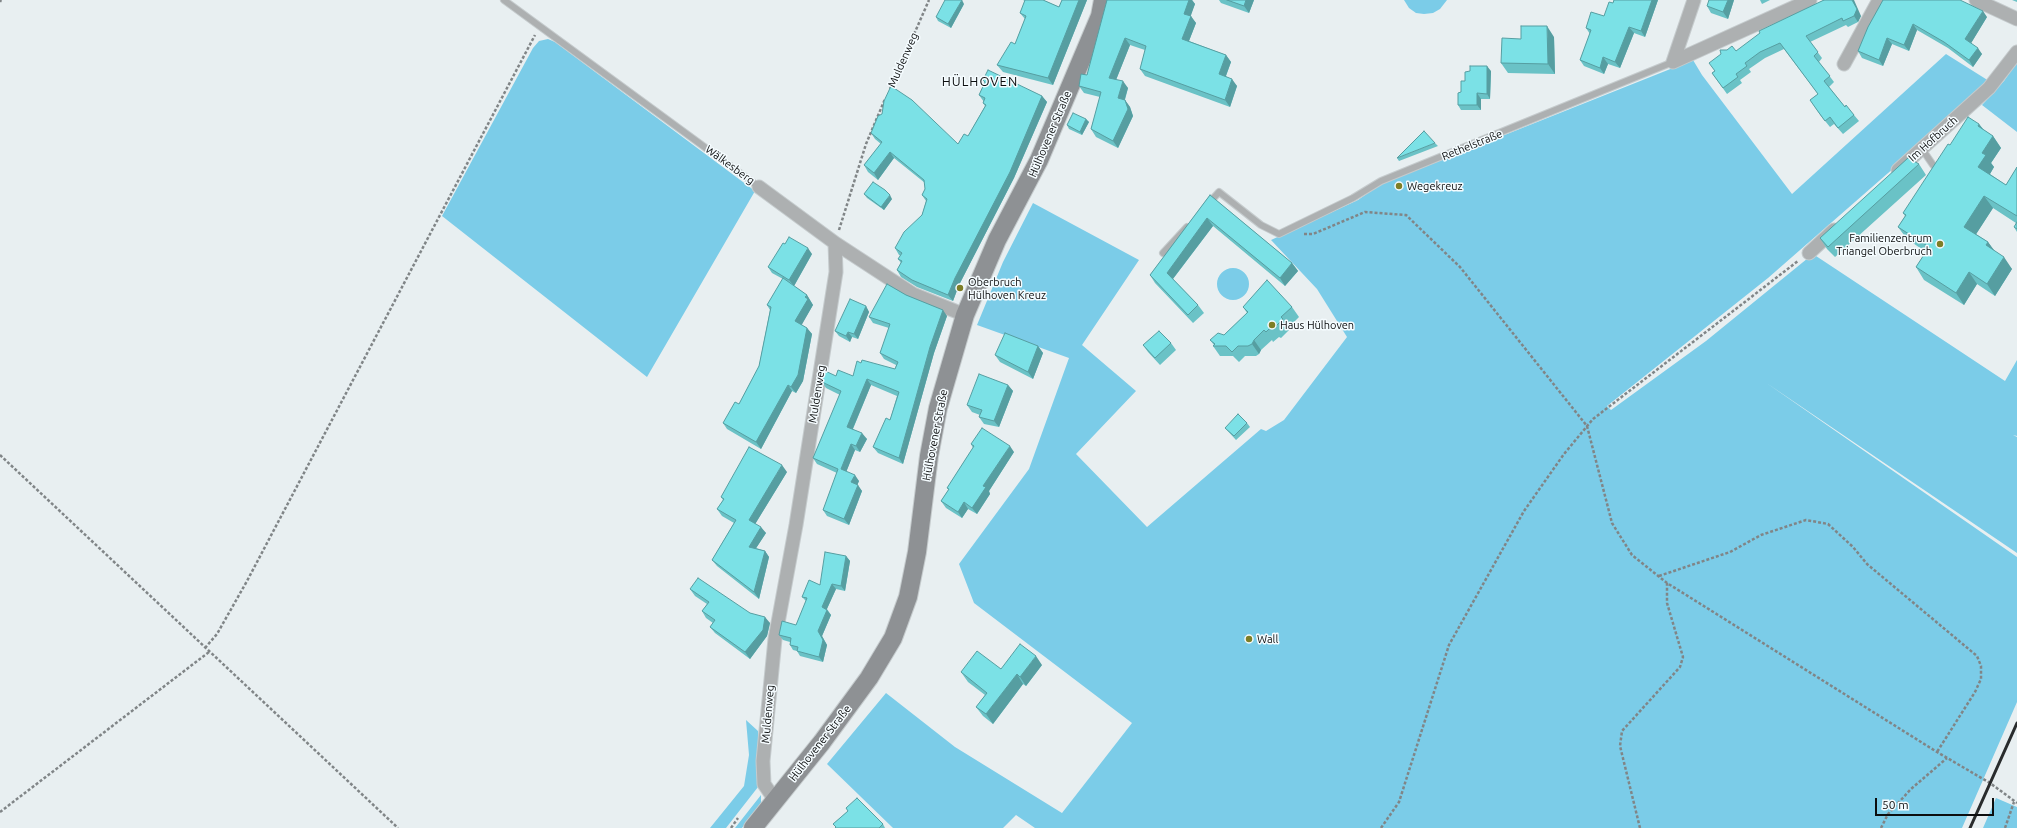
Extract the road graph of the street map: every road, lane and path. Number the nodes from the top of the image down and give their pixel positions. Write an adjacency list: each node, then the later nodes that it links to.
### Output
1 (504, 0): 9 (lane, Wälkesberg)
2 (929, 0): 21 (path, Muldenweg)
3 (1103, 0): 24 (main road, Hülhovener Straße)
4 (1694, 0): 11 (street)
5 (1810, 0): 11 (street, Rethelstraße)
6 (1879, 0): 12 (street)
7 (1976, 0): 8 (street)
8 (2017, 20)
9 (539, 26): 16 (lane, Wälkesberg); 29 (path)
10 (2017, 52): 13 (street, Im Hofbruch)
11 (1673, 62): 20 (lane, Rethelstraße)
12 (1844, 64)
13 (1922, 149): 14 (lane); 15 (street, Im Hofbruch)
14 (1933, 165)
15 (1888, 180)
16 (759, 187): 21 (street, Wälkesberg)
17 (1204, 209): 20 (lane)
18 (1193, 220): 22 (lane)
19 (1842, 222): 23 (street)
20 (1279, 234): 25 (path)
21 (835, 244): 24 (street, Wälkesberg); 33 (street, Muldenweg)
22 (1163, 253)
23 (1809, 253): 25 (path)
24 (965, 315): 33 (main road, Hülhovener Straße)
25 (1587, 426): 27 (path); 38 (path)
26 (0, 455): 29 (path)
27 (1659, 576): 28 (path); 31 (path)
28 (1667, 583): 31 (path); 39 (path)
29 (205, 648): 30 (path)
30 (209, 652): 35 (path); 36 (path)
31 (1937, 752): 32 (path)
32 (1947, 758): 34 (path); 40 (path)
33 (775, 800): 37 (main road, Hülhovener Straße)
34 (2015, 802): 41 (path)
35 (0, 812)
36 (398, 828)
37 (753, 828)
38 (1381, 828)
39 (1640, 828)
40 (1881, 828)
41 (2005, 828)

